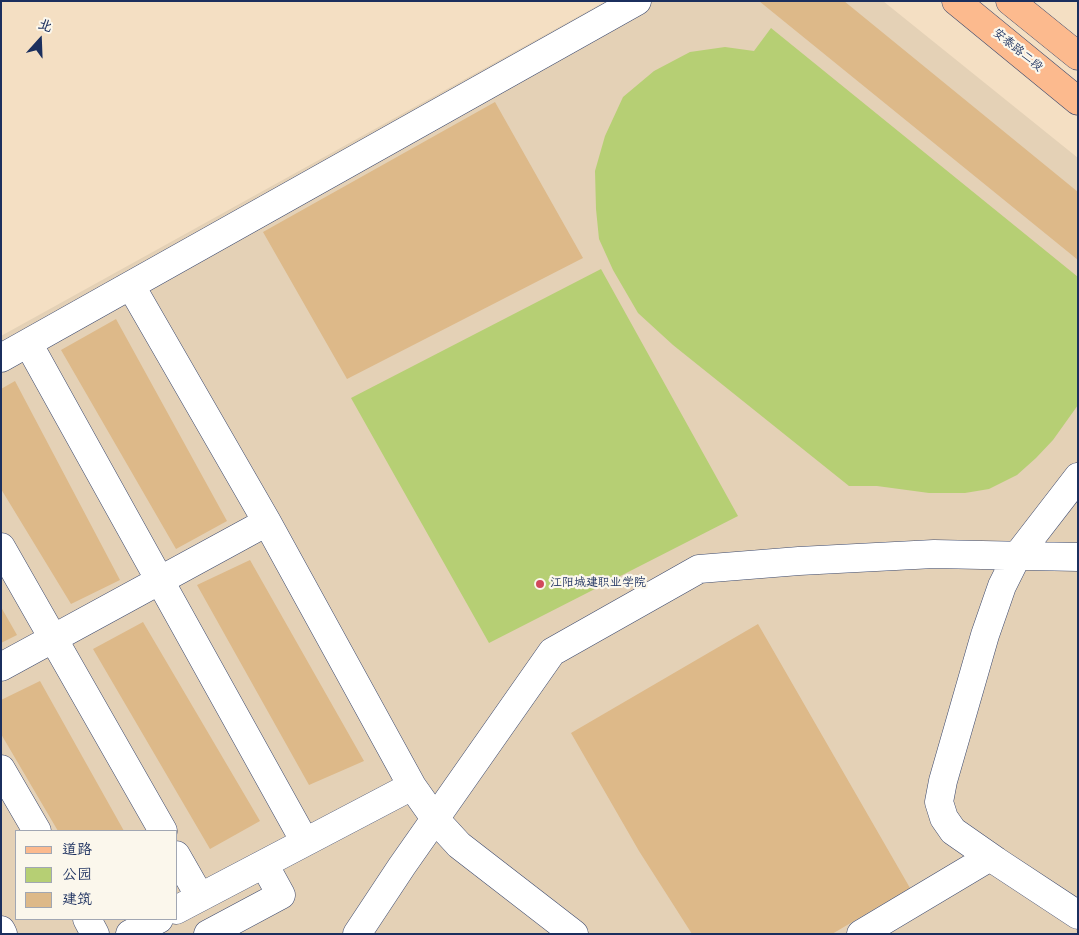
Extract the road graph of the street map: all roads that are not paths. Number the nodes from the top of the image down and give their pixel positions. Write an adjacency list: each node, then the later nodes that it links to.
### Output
1 (637, 1): 6 (street)
2 (956, 1): 5 (main road, 安泰路二段)
3 (1010, 1): 4 (main road)
4 (1078, 56)
5 (1078, 101)
6 (131, 286): 7 (street); 10 (street)
7 (28, 343): 8 (street); 14 (street)
8 (1, 358)
9 (1078, 477): 13 (street)
10 (267, 522): 14 (street); 18 (street)
11 (1, 547): 15 (street)
12 (1072, 550): 13 (street)
13 (1017, 556): 19 (street); 23 (street)
14 (160, 580): 15 (street); 22 (street)
15 (53, 638): 16 (street); 21 (street)
16 (1, 667)
17 (1, 769): 20 (street)
18 (412, 786): 19 (street); 22 (street)
19 (436, 820): 36 (street); 37 (street)
20 (36, 830)
21 (161, 830)
22 (305, 842): 25 (street)
23 (990, 857): 28 (street); 38 (street)
24 (178, 859): 26 (street)
25 (264, 864): 26 (street); 35 (street)
26 (200, 897): 27 (street)
27 (178, 909)
28 (1078, 915)
29 (88, 920): 33 (street)
30 (157, 920): 34 (street)
31 (1, 930): 32 (street)
32 (3, 934)
33 (95, 934)
34 (130, 934)
35 (208, 934)
36 (357, 934)
37 (574, 934)
38 (861, 934)

